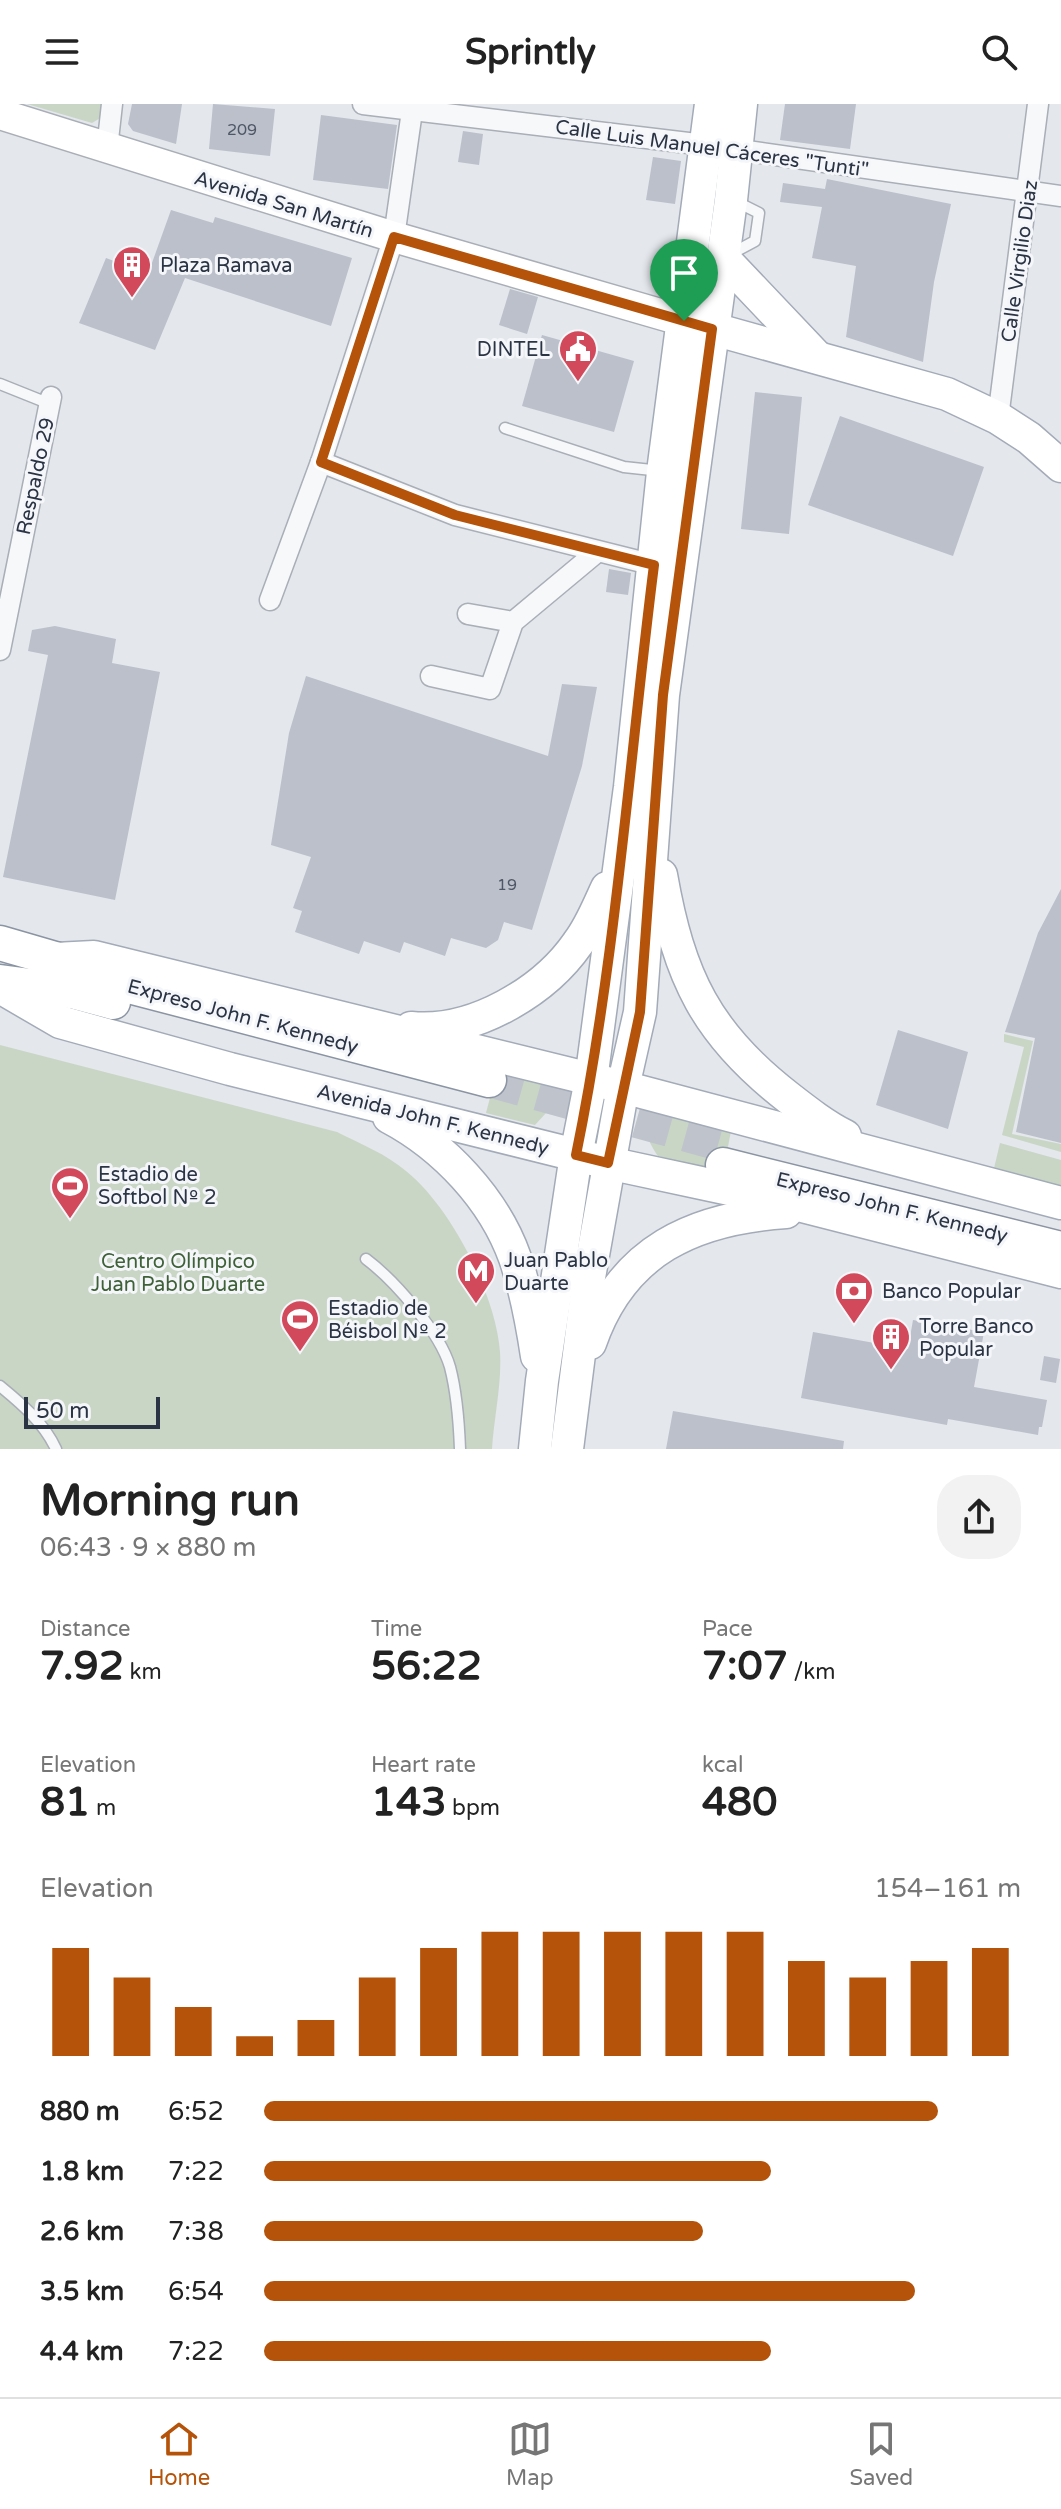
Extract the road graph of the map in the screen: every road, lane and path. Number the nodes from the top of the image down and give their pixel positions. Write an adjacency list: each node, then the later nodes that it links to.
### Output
1 (112, 104): 9 (street)
2 (363, 104): 6 (street, Calle Luis Manuel Cáceres "Tunti")
3 (711, 104): 8 (main road)
4 (741, 104): 8 (main road)
5 (1038, 104): 10 (street, Calle Virgilio Diaz)
6 (413, 107): 8 (street, Calle Luis Manuel Cáceres "Tunti"); 12 (street)
7 (0, 114): 9 (main road, Avenida San Martín)
8 (720, 147): 10 (street, Calle Luis Manuel Cáceres "Tunti"); 13 (main road); 14 (main road)
9 (107, 149): 12 (main road, Avenida San Martín)
10 (1029, 192): 11 (street, Calle Luis Manuel Cáceres "Tunti"); 18 (street, Calle Virgilio Diaz)
11 (1061, 196)
12 (394, 237): 14 (main road, Avenida San Martín); 20 (street)
13 (723, 258): 14 (main road); 15 (main road)
14 (698, 325): 15 (main road, Avenida San Martín); 22 (main road); 30 (main road)
15 (818, 359): 18 (main road, Avenida San Martín)
16 (0, 384): 17 (lane)
17 (51, 400): 28 (street, Respaldo 29)
18 (998, 418): 21 (main road, Avenida San Martín)
19 (505, 428): 22 (lane)
20 (321, 462): 23 (street); 25 (street)
21 (1061, 466)
22 (663, 472): 24 (main road)
23 (597, 552): 24 (street); 27 (street)
24 (654, 565): 31 (main road)
25 (270, 600)
26 (468, 614): 27 (street)
27 (513, 622): 29 (street)
28 (0, 650)
29 (431, 676)
30 (653, 835): 37 (main road); 40 (main road)
31 (622, 843): 35 (main road); 36 (main road)
32 (0, 943): 33 (highway, Expreso John F. Kennedy)
33 (55, 959): 34 (highway, Expreso John F. Kennedy); 35 (main road)
34 (0, 984): 38 (main road, Avenida John F. Kennedy)
35 (356, 1023): 36 (main road)
36 (591, 1080): 37 (main road); 39 (main road)
37 (623, 1087): 40 (main road); 41 (main road)
38 (354, 1099): 39 (main road, Avenida John F. Kennedy); 48 (main road)
39 (576, 1155): 41 (main road, Avenida John F. Kennedy); 48 (main road)
40 (883, 1156): 42 (main road)
41 (608, 1163): 43 (main road, Avenida John F. Kennedy); 49 (main road)
42 (1061, 1203)
43 (867, 1223): 47 (main road, Avenida John F. Kennedy); 49 (main road)
44 (1061, 1227): 45 (highway, Expreso John F. Kennedy)
45 (1061, 1249)
46 (366, 1259): 52 (lane)
47 (1061, 1272)
48 (542, 1381): 53 (main road)
49 (575, 1384): 54 (main road)
50 (0, 1386): 51 (lane)
51 (56, 1449)
52 (460, 1449)
53 (535, 1449)
54 (567, 1449)

